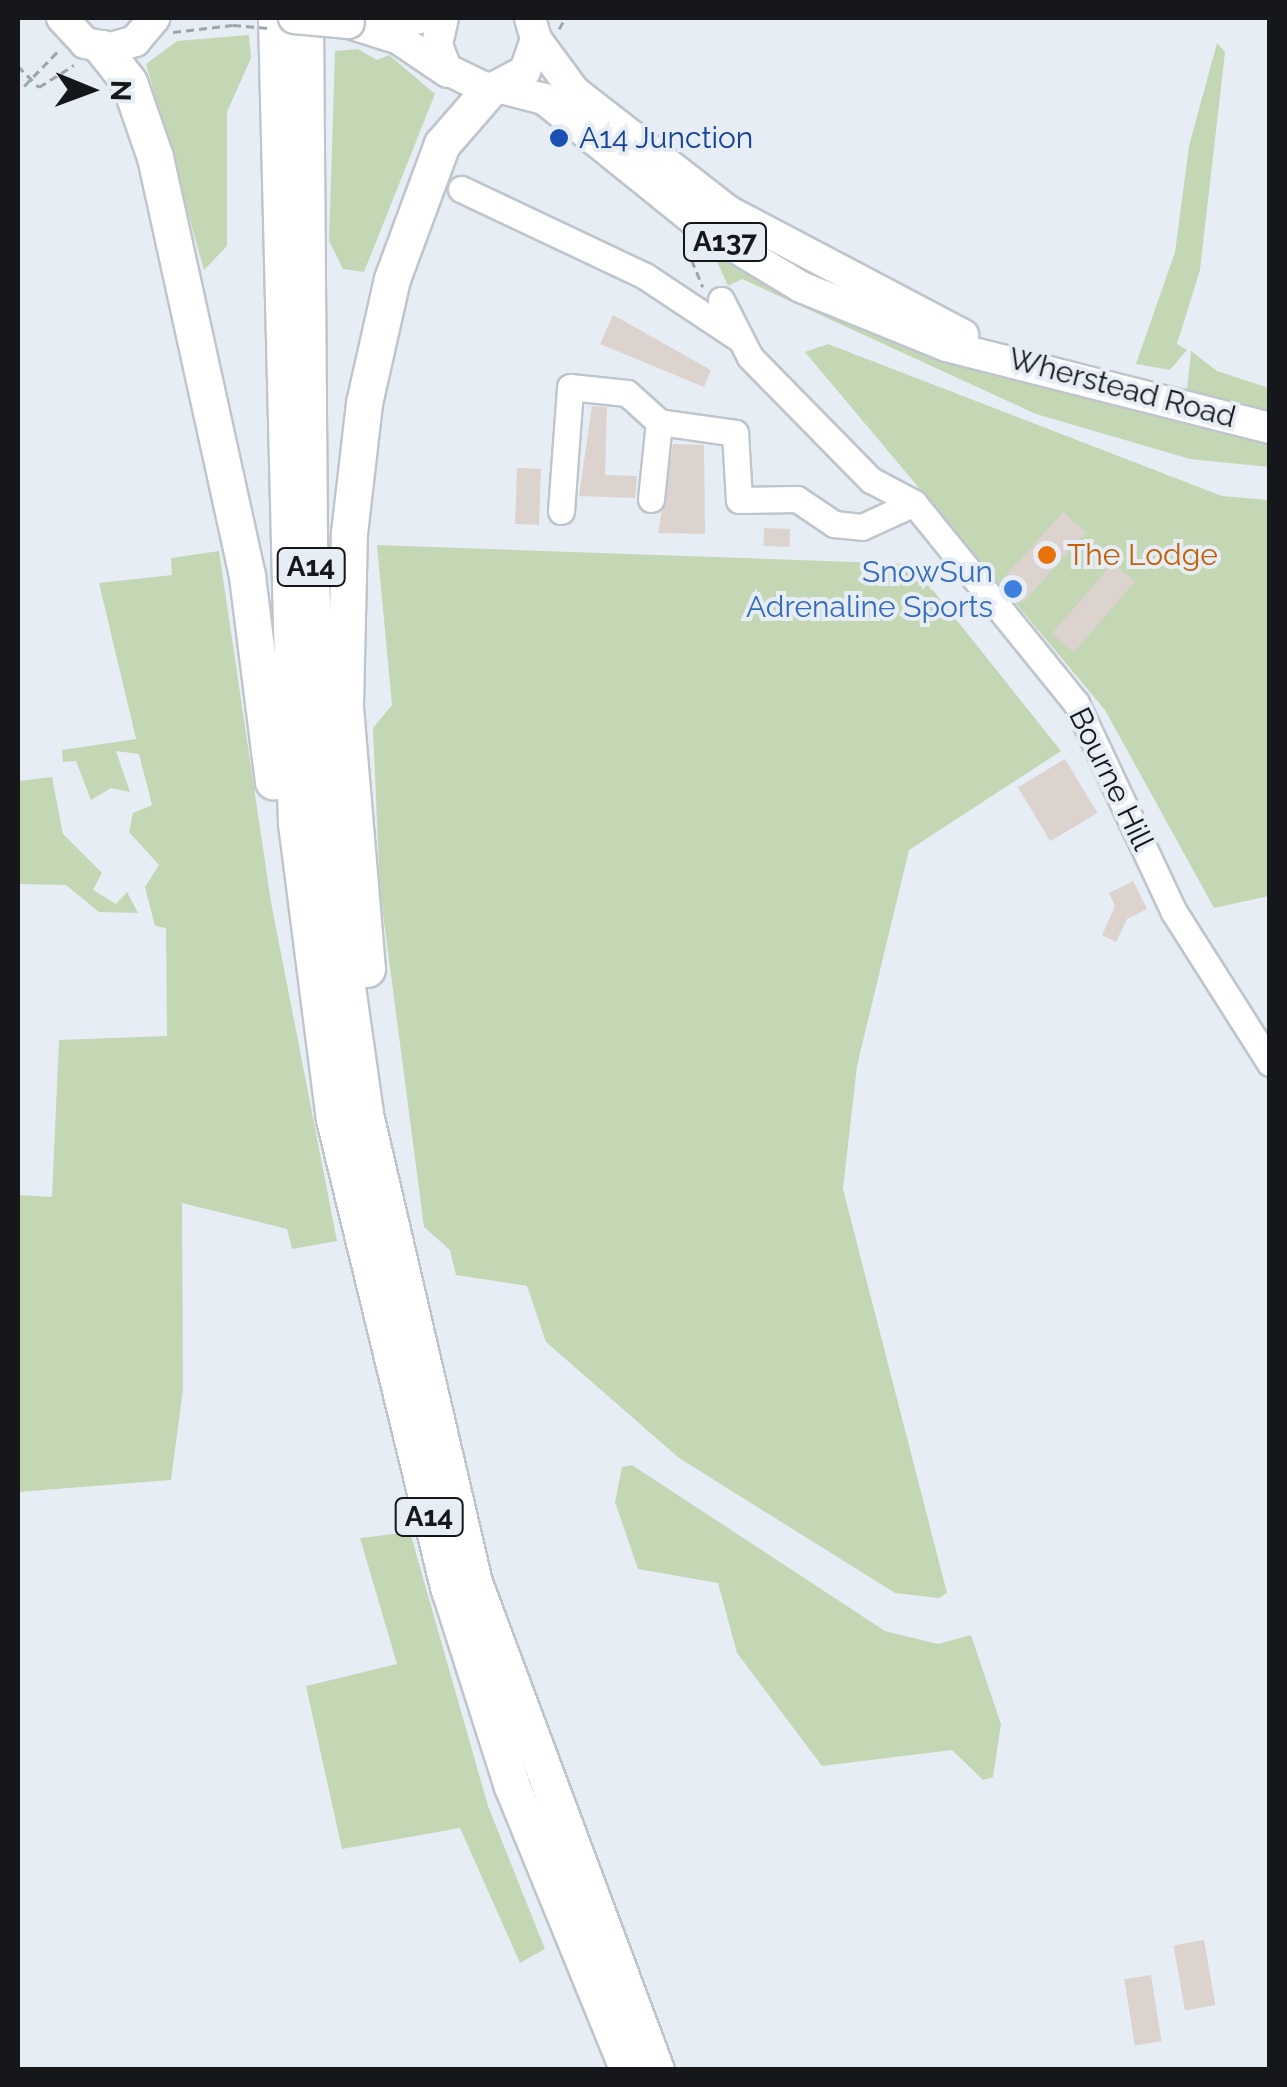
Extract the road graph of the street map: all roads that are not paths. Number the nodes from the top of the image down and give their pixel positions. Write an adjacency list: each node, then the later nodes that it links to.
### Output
1 (180, 18): 7 (main road)
2 (276, 18): 22 (highway, A14)
3 (294, 18): 8 (main road, bridge)
4 (305, 18): 24 (highway, A14)
5 (420, 18): 8 (main road)
6 (442, 18): 11 (main road)
7 (151, 23): 10 (main road)
8 (362, 25): 11 (main road, Wherstead Road)
9 (536, 26): 12 (main road); 16 (main road, Wherstead Road / A137)
10 (73, 27): 22 (highway, A14)
11 (448, 72): 12 (main road, Wherstead Road)
12 (495, 89): 16 (main road, Wherstead Road / A137); 24 (highway, A14)
13 (461, 189): 15 (street)
14 (721, 300): 15 (street, Bourne Hill)
15 (740, 338): 20 (street, Bourne Hill)
16 (975, 348): 18 (main road, Wherstead Road / A137)
17 (659, 422): 19 (street); 20 (street); 21 (street)
18 (1270, 428)
19 (650, 499)
20 (914, 503): 23 (street, Bourne Hill)
21 (561, 510)
22 (308, 943): 25 (highway, A14)
23 (1270, 1063)
24 (365, 1114): 26 (highway, A14)
25 (628, 2070)
26 (656, 2070)

